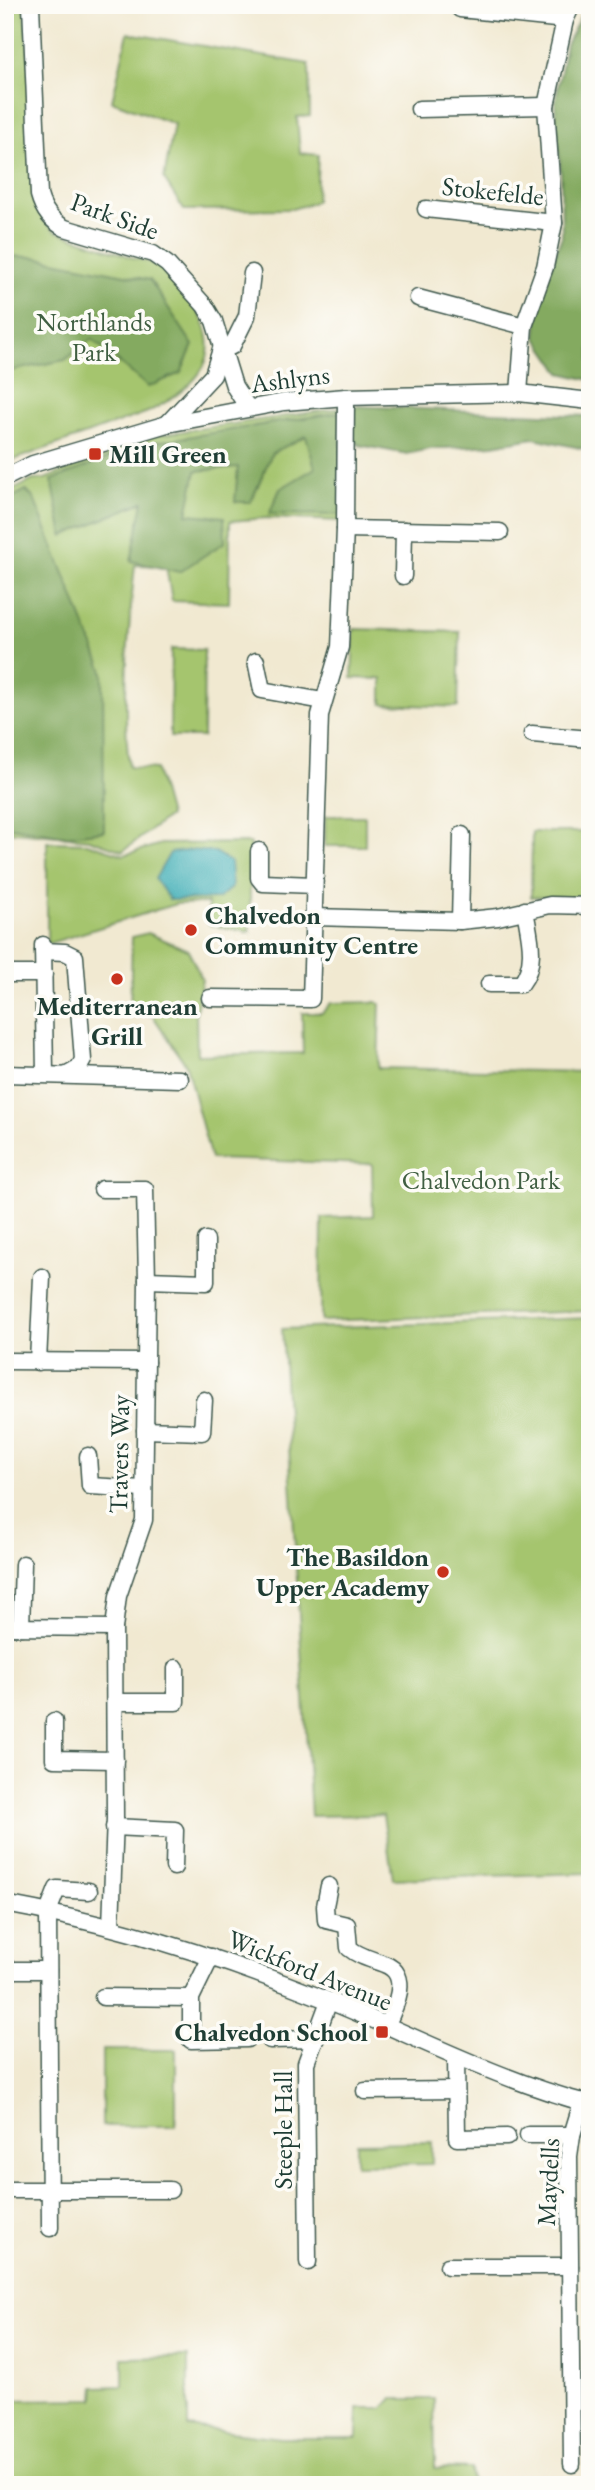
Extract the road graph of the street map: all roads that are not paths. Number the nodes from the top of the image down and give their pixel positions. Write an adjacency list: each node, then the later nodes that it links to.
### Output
1 (31, 5): 11 (street, Park Side)
2 (460, 9): 3 (street, Stokefelde)
3 (569, 13): 4 (street, Stokefelde)
4 (546, 106): 5 (street); 7 (street, Stokefelde)
5 (419, 109)
6 (426, 209): 7 (street, Stokefelde)
7 (554, 223): 10 (street, Stokefelde)
8 (252, 273): 11 (street)
9 (418, 298): 10 (street)
10 (524, 326): 12 (street, Stokefelde)
11 (221, 349): 15 (street, Park Side); 16 (street)
12 (519, 393): 13 (street, Ashlyns); 14 (street, Ashlyns)
13 (346, 397): 15 (street, Ashlyns); 18 (street)
14 (590, 401)
15 (248, 408): 16 (street, Ashlyns)
16 (167, 424): 17 (street, Ashlyns)
17 (5, 478)
18 (345, 528): 19 (street); 23 (street)
19 (404, 530): 20 (street); 21 (street)
20 (499, 532)
21 (403, 576)
22 (256, 661): 23 (street)
23 (323, 701): 28 (street)
24 (532, 734): 25 (street)
25 (590, 739)
26 (462, 835): 32 (street)
27 (259, 852): 28 (street)
28 (314, 885): 31 (street)
29 (590, 906): 30 (street)
30 (525, 910): 32 (street); 35 (street)
31 (313, 917): 32 (street); 36 (street)
32 (460, 921)
33 (5, 974): 34 (street)
34 (44, 974): 38 (street); 39 (street)
35 (489, 984)
36 (210, 998)
37 (5, 1074): 38 (street)
38 (45, 1074): 39 (street)
39 (67, 1075): 40 (street)
40 (180, 1079)
41 (102, 1189): 44 (street, Travers Way)
42 (206, 1240): 44 (street)
43 (42, 1277): 46 (street)
44 (147, 1280): 47 (street, Travers Way)
45 (5, 1361): 46 (street)
46 (38, 1362): 47 (street)
47 (146, 1362): 49 (street, Travers Way)
48 (204, 1400): 49 (street)
49 (145, 1430): 51 (street, Travers Way)
50 (88, 1456): 51 (street)
51 (144, 1489): 54 (street, Travers Way)
52 (23, 1564): 53 (street)
53 (13, 1627): 54 (street)
54 (114, 1628): 56 (street, Travers Way)
55 (176, 1668): 56 (street)
56 (114, 1702): 58 (street, Travers Way)
57 (54, 1721): 58 (street)
58 (115, 1760): 59 (street, Travers Way)
59 (114, 1827): 60 (street); 65 (street, Travers Way)
60 (174, 1867)
61 (329, 1886): 72 (street)
62 (89, 1891): 64 (street)
63 (5, 1904): 64 (street, Wickford Avenue)
64 (48, 1912): 65 (street, Wickford Avenue); 68 (street)
65 (111, 1926): 66 (street, Wickford Avenue)
66 (211, 1957): 70 (street); 71 (street, Wickford Avenue)
67 (9, 1970): 68 (street)
68 (48, 1970): 83 (street)
69 (103, 1997): 70 (street)
70 (191, 1998): 73 (street)
71 (329, 2001): 72 (street, Wickford Avenue); 75 (street, Steeple Hall)
72 (387, 2026): 76 (street, Wickford Avenue)
73 (247, 2039)
74 (270, 2039): 75 (street)
75 (316, 2039): 87 (street, Steeple Hall)
76 (456, 2057): 77 (street); 79 (street, Wickford Avenue)
77 (456, 2090): 78 (street); 82 (street)
78 (365, 2091)
79 (586, 2103): 81 (street, Maydells)
80 (528, 2135): 81 (street)
81 (572, 2135): 89 (street, Maydells)
82 (507, 2137)
83 (50, 2189): 84 (street); 85 (street); 86 (street)
84 (5, 2190)
85 (170, 2190)
86 (50, 2228)
87 (307, 2262)
88 (448, 2266): 89 (street, Maydells)
89 (570, 2266): 90 (street, Maydells)
90 (572, 2464)

